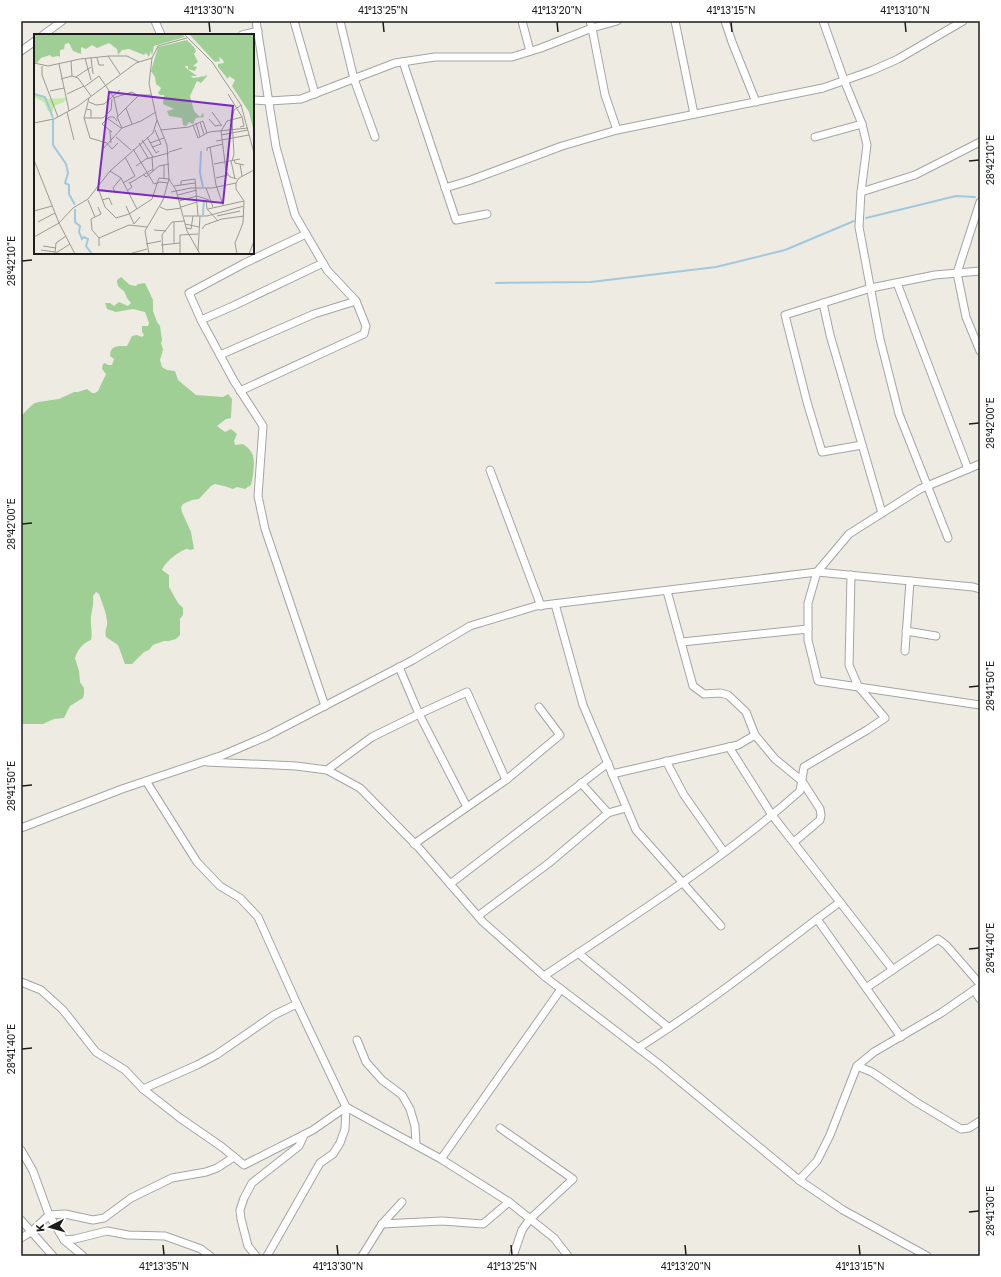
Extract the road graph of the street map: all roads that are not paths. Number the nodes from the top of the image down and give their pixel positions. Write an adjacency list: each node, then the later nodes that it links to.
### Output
1 (62, 21): 14 (street)
2 (155, 21): 15 (street)
3 (256, 21): 13 (street)
4 (294, 21): 23 (street)
5 (340, 21): 21 (street)
6 (522, 21): 19 (street)
7 (617, 21): 12 (street)
8 (675, 21): 27 (street)
9 (725, 21): 26 (street)
10 (823, 21): 22 (street)
11 (963, 21): 22 (street)
12 (591, 24): 19 (street); 29 (street)
13 (258, 31): 16 (street); 25 (street)
14 (44, 34)
15 (161, 34)
16 (246, 34)
17 (34, 42): 18 (street)
18 (21, 51)
19 (530, 51): 20 (street)
20 (403, 62): 21 (street); 33 (street)
21 (354, 79): 23 (street); 30 (street)
22 (844, 80): 26 (street); 28 (street)
23 (315, 94): 25 (street)
24 (254, 100): 25 (street)
25 (269, 101): 37 (street)
26 (756, 102): 27 (street)
27 (694, 114): 29 (street)
28 (862, 124): 31 (street); 34 (street)
29 (617, 130): 33 (street)
30 (375, 137)
31 (816, 137)
32 (980, 144): 34 (street)
33 (445, 188): 36 (street)
34 (861, 192): 42 (street)
35 (980, 202): 40 (street)
36 (487, 214)
37 (306, 234): 38 (street); 45 (street)
38 (323, 263): 43 (street); 45 (street)
39 (980, 270): 40 (street)
40 (957, 273): 41 (street); 46 (street)
41 (897, 283): 42 (street); 51 (street)
42 (871, 288): 44 (street); 53 (street)
43 (356, 300): 47 (street); 48 (street)
44 (822, 303): 49 (street); 49 (street)
45 (201, 320): 47 (street)
46 (980, 351)
47 (220, 356): 48 (street)
48 (240, 391): 71 (street)
49 (862, 445): 54 (street)
50 (980, 464): 51 (street)
51 (968, 469): 53 (street)
52 (490, 470): 62 (street)
53 (927, 486): 54 (street); 55 (street)
54 (882, 513): 56 (street)
55 (948, 538)
56 (817, 572): 57 (street); 60 (street); 63 (street)
57 (851, 575): 58 (street); 69 (street)
58 (910, 581): 59 (street); 64 (street)
59 (980, 589)
60 (666, 590): 61 (street); 66 (street)
61 (555, 604): 62 (street); 78 (street)
62 (541, 606): 68 (street)
63 (808, 629): 66 (street); 69 (street)
64 (906, 631): 65 (street); 67 (street)
65 (936, 636)
66 (682, 642): 74 (street)
67 (905, 651)
68 (399, 667): 71 (street); 73 (street)
69 (858, 686): 70 (street); 83 (street)
70 (980, 705)
71 (325, 706): 77 (street)
72 (539, 707): 81 (street)
73 (419, 714): 79 (street); 81 (street); 85 (street)
74 (755, 735): 75 (street); 83 (street)
75 (729, 747): 76 (street); 88 (street)
76 (666, 761): 80 (street); 92 (street)
77 (202, 762): 79 (street); 82 (street)
78 (608, 763): 80 (street); 84 (street)
79 (328, 770): 91 (street)
80 (612, 774): 86 (street)
81 (506, 780): 85 (street)
82 (146, 781): 89 (street); 107 (street)
83 (802, 781): 88 (street); 90 (street)
84 (581, 783): 87 (street); 94 (street)
85 (467, 807): 91 (street)
86 (626, 808): 87 (street); 93 (street)
87 (608, 813): 96 (street)
88 (772, 815): 90 (street); 92 (street)
89 (21, 828)
90 (794, 842): 95 (street)
91 (414, 844): 94 (street)
92 (724, 852): 93 (street)
93 (683, 883): 98 (street); 99 (street)
94 (450, 884): 96 (street)
95 (840, 902): 97 (street); 100 (street)
96 (478, 916): 101 (street)
97 (817, 919): 104 (street); 108 (street)
98 (721, 926)
99 (578, 953): 101 (street); 108 (street)
100 (892, 970): 103 (street); 104 (street)
101 (544, 976): 105 (street)
102 (21, 982): 113 (street)
103 (978, 987): 106 (street); 109 (street)
104 (866, 988): 109 (street)
105 (561, 989): 111 (street); 121 (street)
106 (980, 999)
107 (297, 1004): 113 (street); 114 (street)
108 (669, 1028): 111 (street)
109 (900, 1037): 112 (street)
110 (357, 1040): 118 (street)
111 (638, 1048): 122 (street)
112 (858, 1066): 115 (street); 122 (street)
113 (143, 1089): 120 (street)
114 (346, 1106): 117 (street); 118 (street); 136 (street)
115 (980, 1121)
116 (500, 1128): 126 (street)
117 (304, 1135): 120 (street); 135 (street)
118 (416, 1145): 121 (street)
119 (21, 1150): 125 (street)
120 (234, 1157): 125 (street)
121 (441, 1159): 124 (street)
122 (799, 1180): 140 (street)
123 (402, 1202): 128 (street)
124 (509, 1202): 126 (street); 128 (street)
125 (49, 1216): 129 (street); 131 (street)
126 (530, 1219): 138 (street); 139 (street)
127 (21, 1220): 129 (street)
128 (382, 1224): 137 (street)
129 (31, 1232): 130 (street); 132 (street)
130 (21, 1238)
131 (64, 1240): 133 (street); 134 (street)
132 (53, 1256)
133 (83, 1256)
134 (210, 1256)
135 (256, 1256)
136 (267, 1256)
137 (362, 1256)
138 (513, 1256)
139 (568, 1256)
140 (927, 1256)

